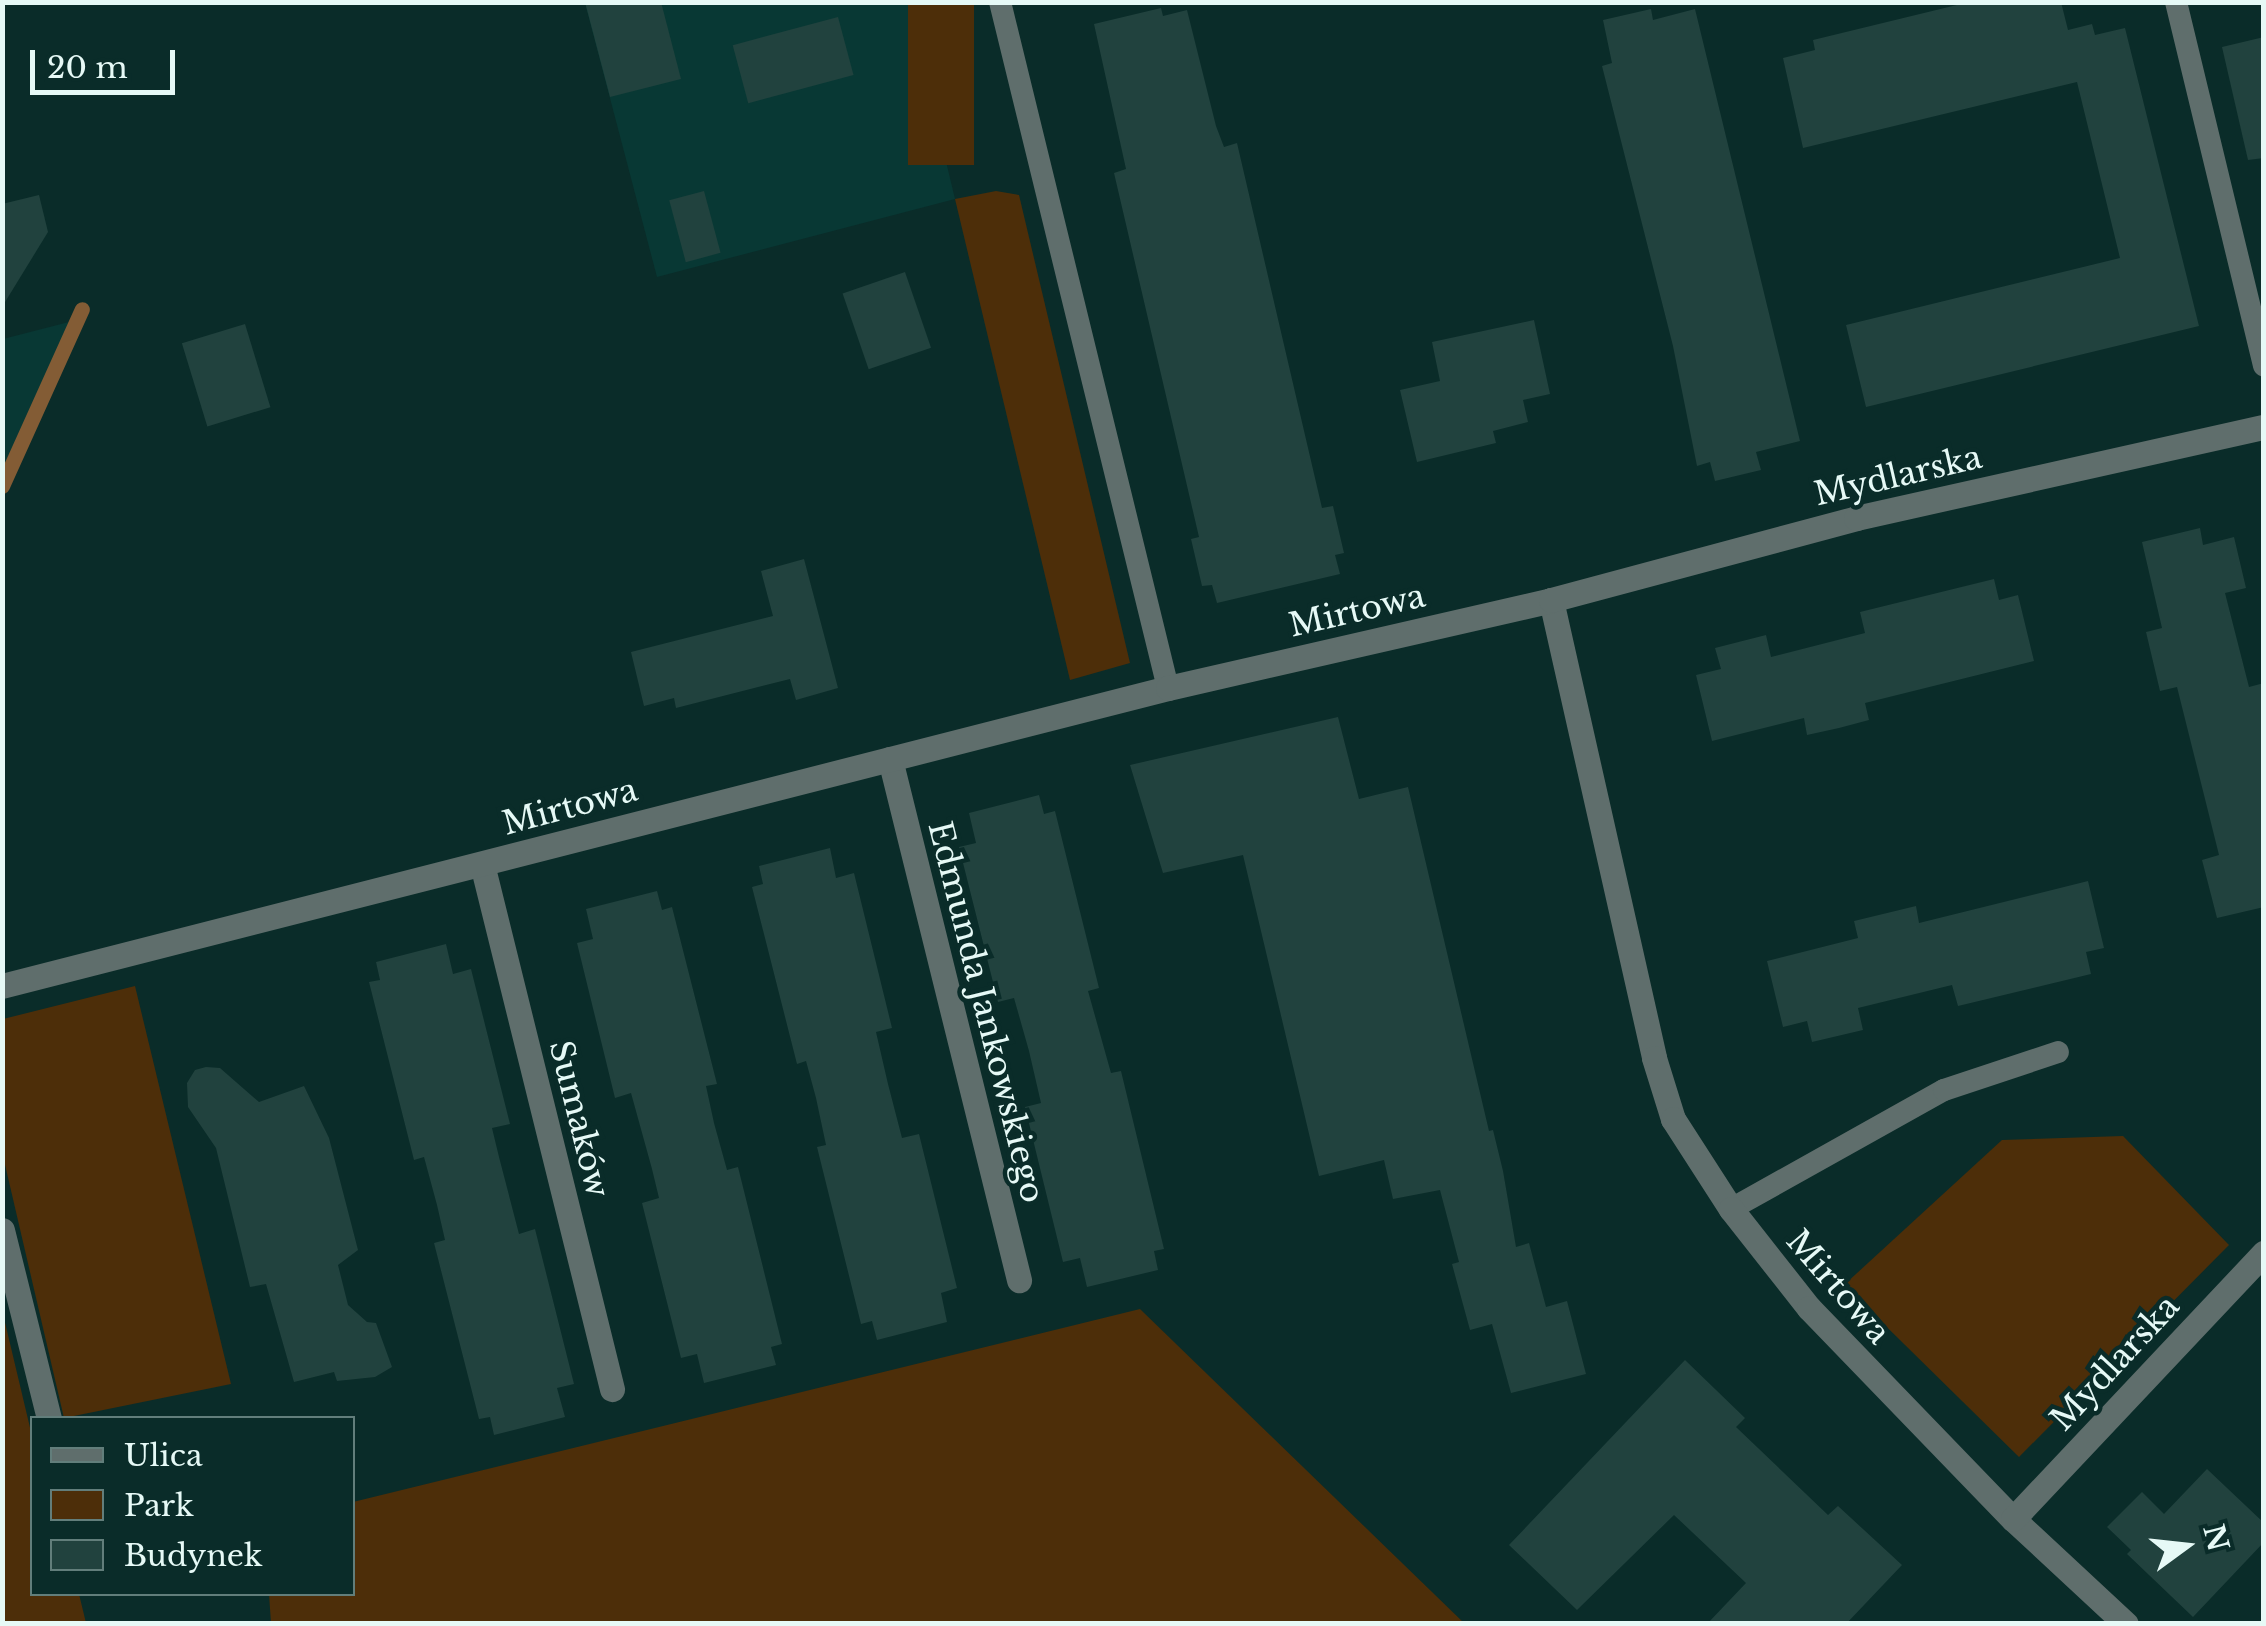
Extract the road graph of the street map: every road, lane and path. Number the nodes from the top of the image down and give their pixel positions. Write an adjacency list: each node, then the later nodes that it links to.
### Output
1 (1000, 2): 6 (lane)
2 (2176, 2): 3 (lane)
3 (2264, 365)
4 (2264, 427): 5 (street, Mydlarska)
5 (1551, 600): 6 (street, Mirtowa); 11 (street, Mirtowa)
6 (1168, 688): 7 (street, Mirtowa)
7 (890, 760): 8 (street, Mirtowa); 14 (street, Edmunda Jankowskiego)
8 (482, 864): 9 (street, Mirtowa); 15 (street, Sumaków)
9 (2, 986)
10 (2058, 1052): 11 (lane)
11 (1731, 1209): 17 (street, Mirtowa)
12 (2, 1230): 16 (street)
13 (2264, 1253): 17 (street, Mydlarska)
14 (1020, 1280)
15 (612, 1389)
16 (49, 1416)
17 (2013, 1519): 18 (street, Mirtowa)
18 (2126, 1624)

